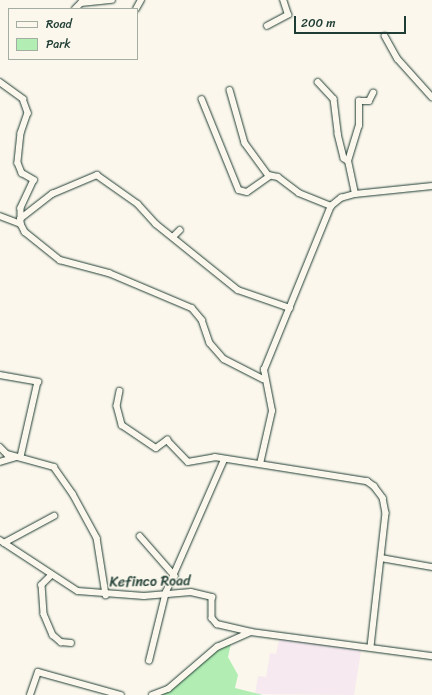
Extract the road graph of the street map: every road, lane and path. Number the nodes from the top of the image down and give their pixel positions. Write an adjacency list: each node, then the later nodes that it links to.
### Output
1 (112, 0): 3 (street)
2 (283, 0): 4 (street)
3 (76, 8)
4 (267, 26)
5 (385, 36): 10 (street)
6 (0, 82): 18 (street)
7 (318, 82): 12 (street)
8 (230, 90): 13 (street)
9 (373, 93): 12 (street)
10 (432, 97)
11 (202, 100): 13 (street)
12 (348, 162): 15 (street)
13 (270, 176): 16 (street)
14 (432, 186): 15 (street)
15 (355, 194): 16 (street)
16 (331, 206): 21 (street)
17 (0, 216): 18 (street)
18 (21, 221): 20 (street); 23 (street)
19 (180, 230): 20 (street)
20 (174, 236): 21 (street)
21 (290, 308): 23 (street)
22 (0, 375): 26 (street)
23 (263, 380): 29 (street)
24 (120, 391): 27 (street)
25 (0, 447): 26 (street)
26 (19, 457): 28 (street); 38 (street)
27 (224, 460): 29 (street); 36 (street)
28 (0, 462)
29 (260, 464): 33 (street)
30 (54, 516): 32 (street)
31 (140, 536): 36 (street)
32 (2, 541): 35 (street, Kefinco Road)
33 (381, 558): 34 (street); 41 (street)
34 (432, 566)
35 (51, 576): 38 (street, Kefinco Road); 40 (street)
36 (175, 576): 37 (street)
37 (166, 592): 38 (street, Kefinco Road); 39 (street, Kefinco Road); 43 (street)
38 (106, 595)
39 (251, 632): 41 (street, Kefinco Road); 46 (street)
40 (71, 643)
41 (371, 646): 42 (street, Kefinco Road)
42 (432, 656)
43 (149, 661)
44 (30, 695): 45 (street)
45 (121, 695)
46 (152, 695)

